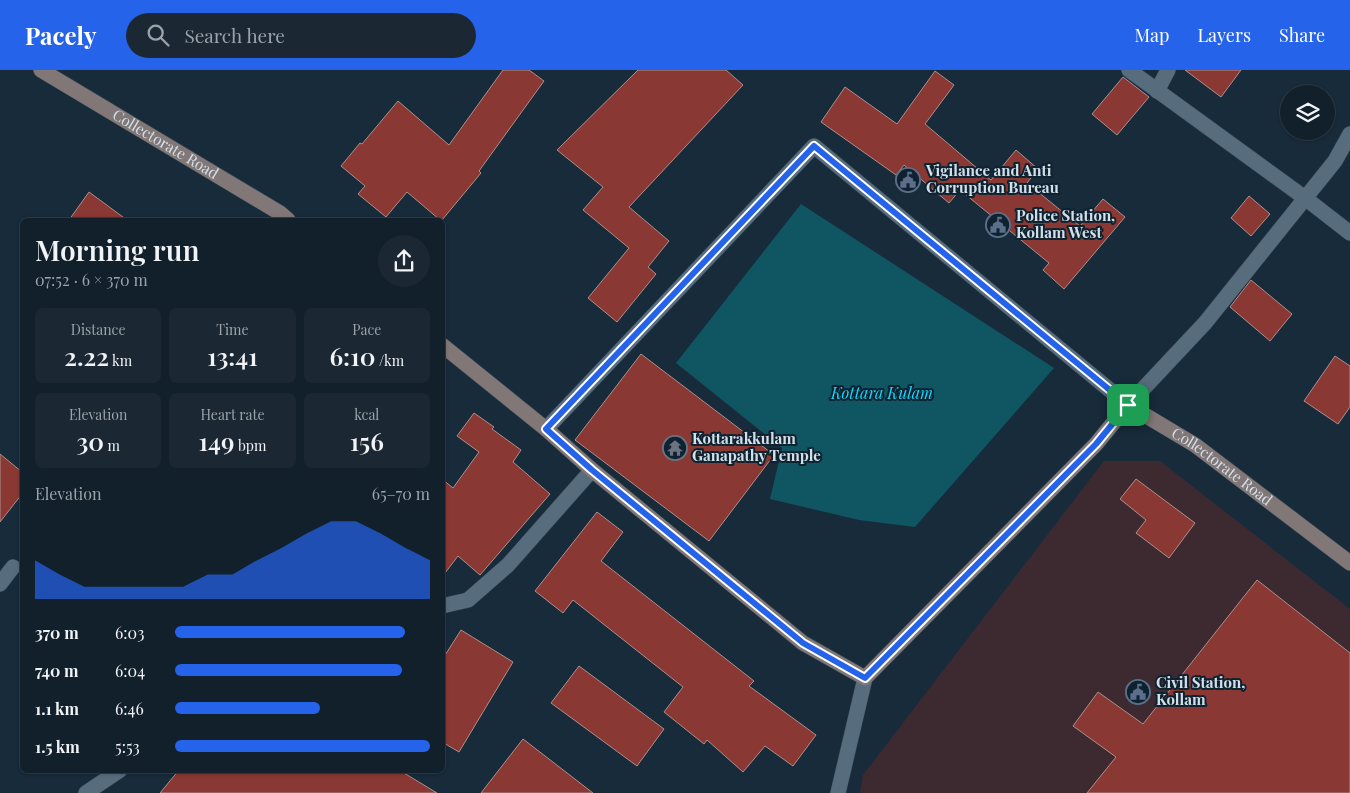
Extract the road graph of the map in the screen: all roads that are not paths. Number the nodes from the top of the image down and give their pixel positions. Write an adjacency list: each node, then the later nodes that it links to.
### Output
1 (41, 70): 7 (main road, Collectorate Road)
2 (1129, 70): 4 (street)
3 (1168, 70): 4 (street)
4 (1157, 91): 6 (street)
5 (1350, 134): 6 (street)
6 (1305, 198): 8 (street); 10 (street)
7 (286, 218)
8 (1350, 233)
9 (445, 347): 11 (main road)
10 (1128, 405): 11 (street); 13 (main road, Collectorate Road); 17 (main road)
11 (546, 429): 12 (main road)
12 (592, 470): 16 (street); 17 (main road)
13 (1350, 563)
14 (13, 567): 15 (street)
15 (0, 584)
16 (445, 605)
17 (865, 678): 20 (street)
18 (116, 773): 19 (street)
19 (86, 793)
20 (838, 793)

